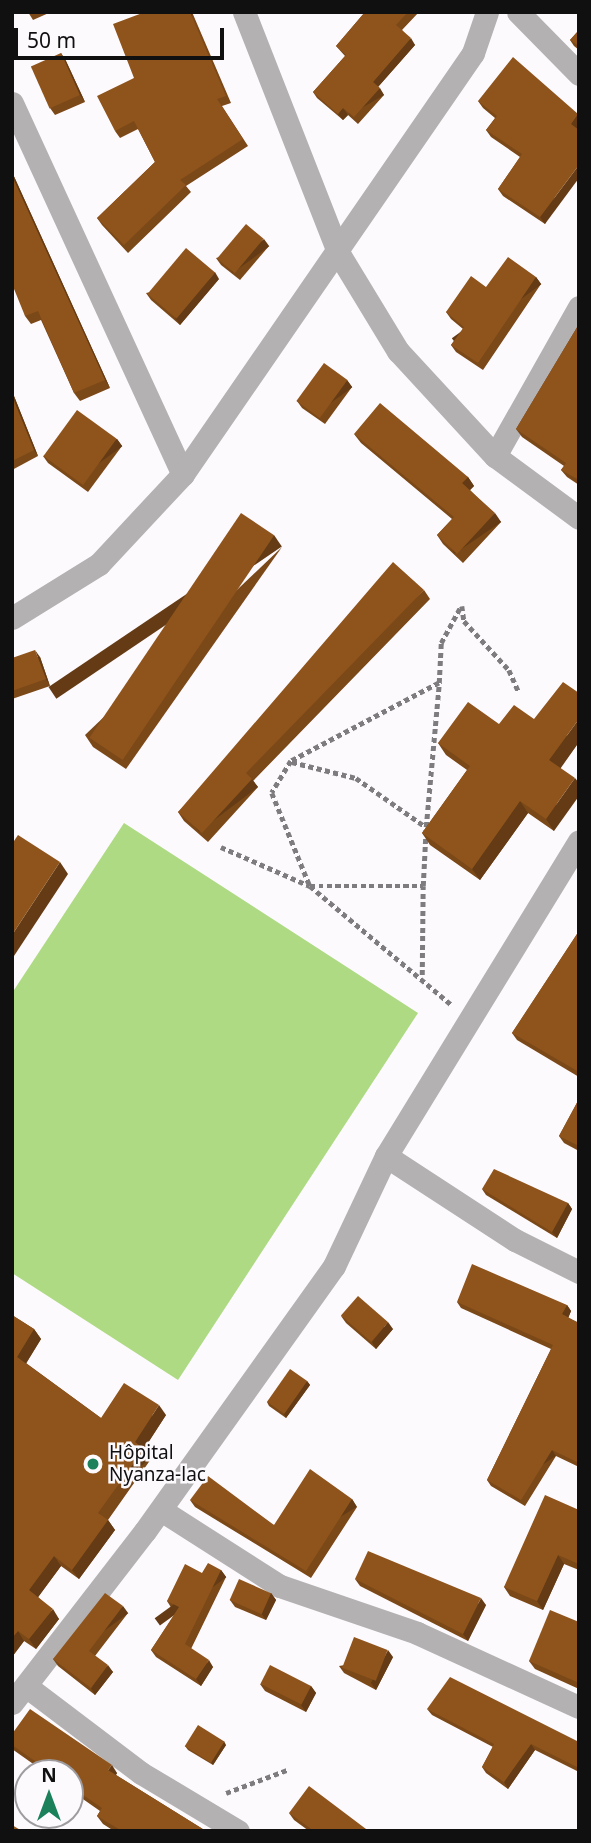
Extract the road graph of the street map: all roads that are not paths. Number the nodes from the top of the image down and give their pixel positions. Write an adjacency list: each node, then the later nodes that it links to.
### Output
1 (244, 12): 6 (street)
2 (487, 12): 6 (street)
3 (518, 12): 4 (street)
4 (579, 74)
5 (12, 103): 9 (street)
6 (339, 254): 8 (street); 9 (street)
7 (579, 307): 8 (street)
8 (495, 456): 10 (street)
9 (183, 474): 11 (street)
10 (579, 518)
11 (12, 618)
12 (579, 841): 13 (street)
13 (386, 1156): 14 (street); 15 (street)
14 (579, 1272)
15 (160, 1510): 16 (street); 17 (street)
16 (19, 1695): 18 (street)
17 (579, 1707)
18 (238, 1831)

